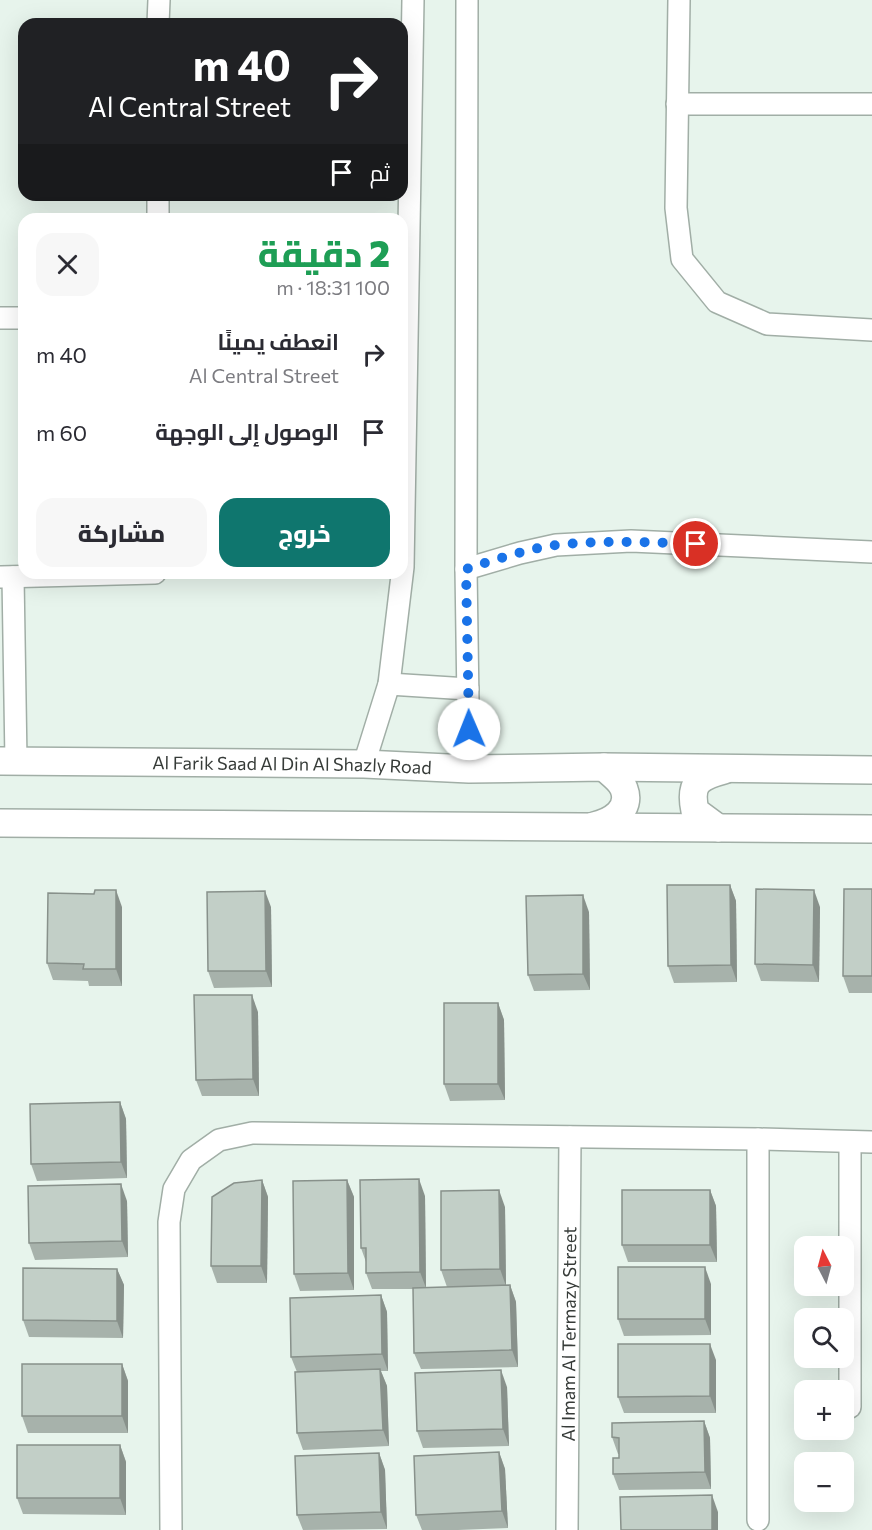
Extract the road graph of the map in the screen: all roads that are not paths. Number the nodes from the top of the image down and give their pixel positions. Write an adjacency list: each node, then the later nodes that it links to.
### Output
1 (159, 0): 5 (street)
2 (413, 0): 8 (street)
3 (467, 0): 13 (street)
4 (679, 0): 6 (street)
5 (158, 18)
6 (677, 104): 7 (street); 11 (street)
7 (872, 104)
8 (408, 284)
9 (0, 318): 10 (street)
10 (18, 318)
11 (872, 330)
12 (872, 552): 13 (street)
13 (466, 569): 17 (street)
14 (6, 577): 18 (street)
15 (402, 579): 16 (street)
16 (389, 684): 17 (street); 19 (street)
17 (468, 689): 21 (street)
18 (8, 761): 19 (street, Al Farik Saad Al Din Al Shazly Road)
19 (364, 764): 21 (street, Al Farik Saad Al Din Al Shazly Road)
20 (604, 767): 21 (street, Al Farik Saad Al Din Al Shazly Road); 22 (street, Al Farik Saad Al Din Al Shazly Road); 25 (street)
21 (469, 769)
22 (729, 769): 23 (street, Al Farik Saad Al Din Al Shazly Road); 26 (street)
23 (872, 770)
24 (0, 824): 25 (street)
25 (593, 826): 26 (street)
26 (718, 828): 27 (street)
27 (872, 829)
28 (570, 1137): 29 (street); 34 (street); 35 (street, Al Imam Al Termazy Street)
29 (758, 1138): 30 (street); 33 (street)
30 (850, 1142): 31 (street); 32 (street)
31 (872, 1142)
32 (850, 1380)
33 (758, 1520)
34 (171, 1530)
35 (567, 1530)

